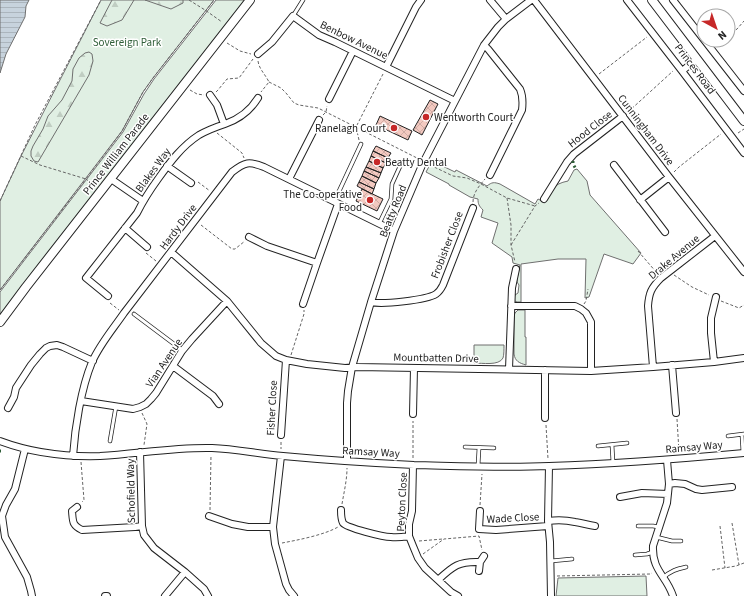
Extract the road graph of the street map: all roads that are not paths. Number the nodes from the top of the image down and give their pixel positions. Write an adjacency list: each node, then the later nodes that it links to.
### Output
1 (250, 0): 33 (street, Prince William Parade)
2 (303, 0): 9 (lane)
3 (421, 0): 15 (street)
4 (490, 0): 10 (street)
5 (532, 0): 10 (street, Beatty Road); 22 (street, Cunningham Drive)
6 (627, 0): 16 (street, Princes Road)
7 (652, 0): 14 (street, Princes Road)
8 (673, 0): 17 (street)
9 (293, 16): 12 (street, Benbow Avenue); 13 (street)
10 (506, 19): 11 (street, Beatty Road)
11 (484, 46): 21 (street, Beatty Road); 31 (street)
12 (353, 51): 15 (street, Benbow Avenue); 20 (street)
13 (258, 54)
14 (697, 59): 16 (street); 24 (street, Princes Road)
15 (386, 67): 21 (street, Benbow Avenue)
16 (682, 71): 27 (street, Princes Road)
17 (744, 91)
18 (210, 95): 25 (street)
19 (258, 98): 25 (street, Blakes Way)
20 (329, 99)
21 (455, 101): 43 (street, Beatty Road)
22 (623, 116): 32 (street, Cunningham Drive); 36 (street, Hood Close)
23 (319, 120): 34 (street)
24 (744, 121)
25 (224, 124): 30 (street, Blakes Way)
26 (361, 144): 39 (lane)
27 (744, 153)
28 (402, 162): 41 (lane)
29 (614, 165): 37 (street)
30 (167, 166): 35 (street); 38 (street, Blakes Way)
31 (490, 175)
32 (669, 177): 37 (street); 45 (street, Cunningham Drive)
33 (111, 179): 38 (street, Blakes Way); 59 (street, Prince William Parade)
34 (289, 179): 39 (street); 48 (street, Hardy Drive)
35 (190, 183)
36 (544, 198)
37 (640, 200): 44 (street)
38 (143, 202): 42 (street, Blakes Way)
39 (336, 203): 41 (street); 49 (street)
40 (473, 208): 55 (street, Frobisher Close)
41 (379, 224): 43 (street)
42 (125, 228): 47 (street); 52 (street, Blakes Way)
43 (394, 231): 55 (street, Beatty Road)
44 (665, 232)
45 (715, 236): 51 (street, Cunningham Drive); 68 (street, Drake Avenue)
46 (249, 237): 49 (street)
47 (147, 246)
48 (172, 252): 54 (street, Mountbatten Drive); 62 (street, Hardy Drive)
49 (317, 263): 56 (street)
50 (516, 269): 57 (street)
51 (744, 272)
52 (108, 296)
53 (716, 297): 64 (street)
54 (227, 302): 60 (street, Vian Avenue); 63 (street, Mountbatten Drive)
55 (371, 302): 67 (street, Beatty Road)
56 (304, 304)
57 (511, 306): 70 (street); 72 (street)
58 (134, 314): 60 (lane)
59 (0, 322)
60 (182, 351): 66 (street, Vian Avenue)
61 (744, 358): 64 (street, Mountbatten Drive)
62 (93, 361): 73 (street, Hardy Drive); 76 (street)
63 (287, 361): 67 (street, Mountbatten Drive); 81 (street, Fisher Close)
64 (714, 362): 65 (street, Mountbatten Drive)
65 (672, 365): 68 (street, Mountbatten Drive); 77 (street)
66 (173, 366): 74 (street); 75 (street, Vian Avenue)
67 (352, 367): 69 (street, Mountbatten Drive); 97 (street, Beatty Road)
68 (653, 367): 72 (street, Mountbatten Drive)
69 (414, 368): 70 (street, Mountbatten Drive); 78 (street)
70 (509, 369): 71 (street, Mountbatten Drive)
71 (544, 370): 72 (street, Mountbatten Drive); 79 (street)
72 (591, 371)
73 (81, 401): 75 (street); 94 (street, Hardy Drive)
74 (219, 404)
75 (116, 406): 84 (lane)
76 (8, 408)
77 (676, 413)
78 (413, 414)
79 (545, 418)
80 (743, 434): 82 (lane); 93 (lane)
81 (281, 435)
82 (728, 436)
83 (0, 441): 91 (street, Ramsay Way)
84 (110, 441)
85 (627, 443): 86 (lane)
86 (612, 444): 87 (lane); 98 (lane)
87 (598, 446)
88 (465, 447): 89 (lane)
89 (479, 448): 90 (lane); 100 (lane)
90 (494, 448)
91 (25, 450): 94 (street, Ramsay Way); 109 (street)
92 (140, 452): 94 (street, Ramsay Way); 95 (street, Ramsay Way); 112 (street, Schofield Way)
93 (743, 453): 96 (street, Ramsay Way)
94 (73, 456)
95 (281, 456): 97 (street, Ramsay Way); 115 (street)
96 (667, 460): 98 (street, Ramsay Way); 102 (street)
97 (347, 461): 99 (street, Ramsay Way)
98 (613, 463): 101 (street, Ramsay Way)
99 (413, 465): 100 (street, Ramsay Way); 120 (street, Peyton Close)
100 (480, 466): 101 (street, Ramsay Way)
101 (549, 466): 111 (street, Wade Close)
102 (669, 484): 103 (street); 104 (street)
103 (732, 487)
104 (668, 494): 105 (street); 116 (street)
105 (620, 497)
106 (77, 507): 112 (street)
107 (341, 510): 120 (street)
108 (480, 511): 117 (street, Wade Close)
109 (1, 516): 134 (street)
110 (209, 516): 115 (street)
111 (548, 523): 113 (street, Wade Close); 117 (street, Wade Close); 126 (street, Wade Close)
112 (142, 526): 130 (street, Schofield Way)
113 (595, 526)
114 (638, 526): 116 (lane)
115 (273, 527): 137 (street)
116 (659, 527): 119 (street)
117 (479, 529): 118 (street, Wade Close)
118 (479, 536)
119 (656, 537): 121 (lane); 122 (street)
120 (410, 539): 132 (street, Peyton Close)
121 (681, 541)
122 (653, 552): 123 (lane); 131 (street)
123 (635, 555)
124 (484, 556): 127 (street)
125 (572, 559): 126 (lane)
126 (551, 561): 139 (street, Wade Close)
127 (480, 562): 129 (street); 132 (street)
128 (686, 567): 131 (lane)
129 (479, 571)
130 (185, 572): 135 (street); 136 (street, Schofield Way)
131 (663, 578): 140 (street)
132 (438, 580): 133 (street, Peyton Close)
133 (449, 594): 138 (street, Peyton Close)
134 (32, 596)
135 (165, 596)
136 (208, 596)
137 (294, 596)
138 (458, 596)
139 (551, 596)
140 (673, 596)

